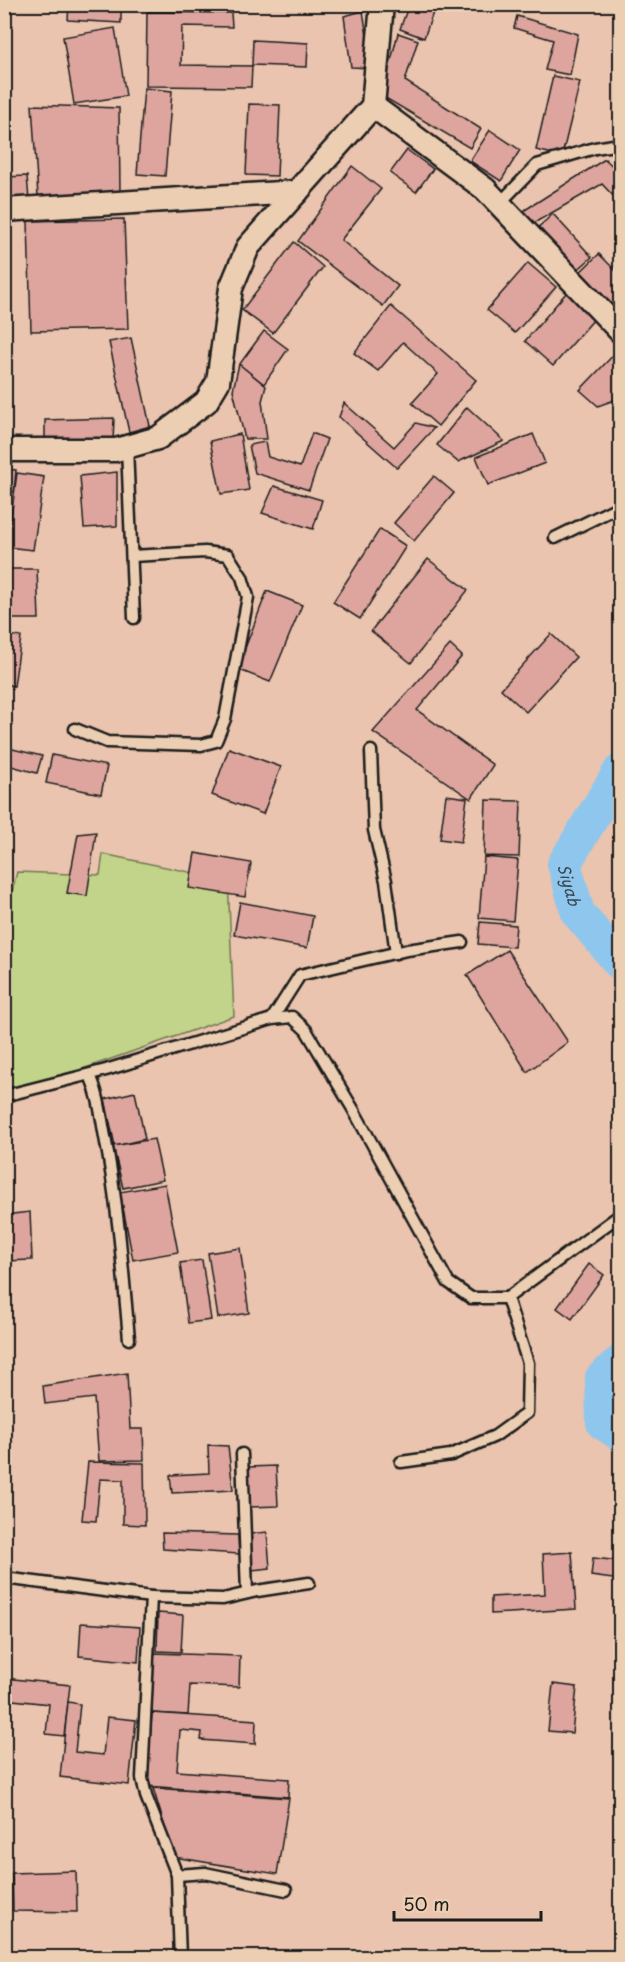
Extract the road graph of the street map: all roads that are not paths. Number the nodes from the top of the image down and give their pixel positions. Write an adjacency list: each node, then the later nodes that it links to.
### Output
1 (382, 4): 2 (street)
2 (373, 106): 4 (street); 5 (street)
3 (621, 144): 5 (lane)
4 (297, 192): 6 (street); 8 (street)
5 (500, 204): 7 (street)
6 (4, 210)
7 (621, 331)
8 (127, 447): 9 (street); 12 (lane)
9 (4, 450)
10 (621, 506): 11 (lane)
11 (555, 538)
12 (132, 556): 13 (lane); 14 (lane)
13 (134, 618)
14 (75, 729)
15 (371, 751): 17 (lane)
16 (462, 942): 17 (lane)
17 (396, 953): 18 (lane)
18 (272, 1019): 19 (lane); 22 (lane)
19 (90, 1075): 20 (lane); 23 (lane)
20 (4, 1096)
21 (621, 1215): 22 (lane)
22 (507, 1298): 25 (lane)
23 (129, 1339)
24 (242, 1454): 28 (lane)
25 (401, 1462)
26 (4, 1578): 29 (lane)
27 (309, 1583): 28 (lane)
28 (247, 1593): 29 (lane)
29 (151, 1597): 30 (lane)
30 (177, 1875): 31 (lane); 32 (lane)
31 (286, 1890)
32 (180, 1958)

